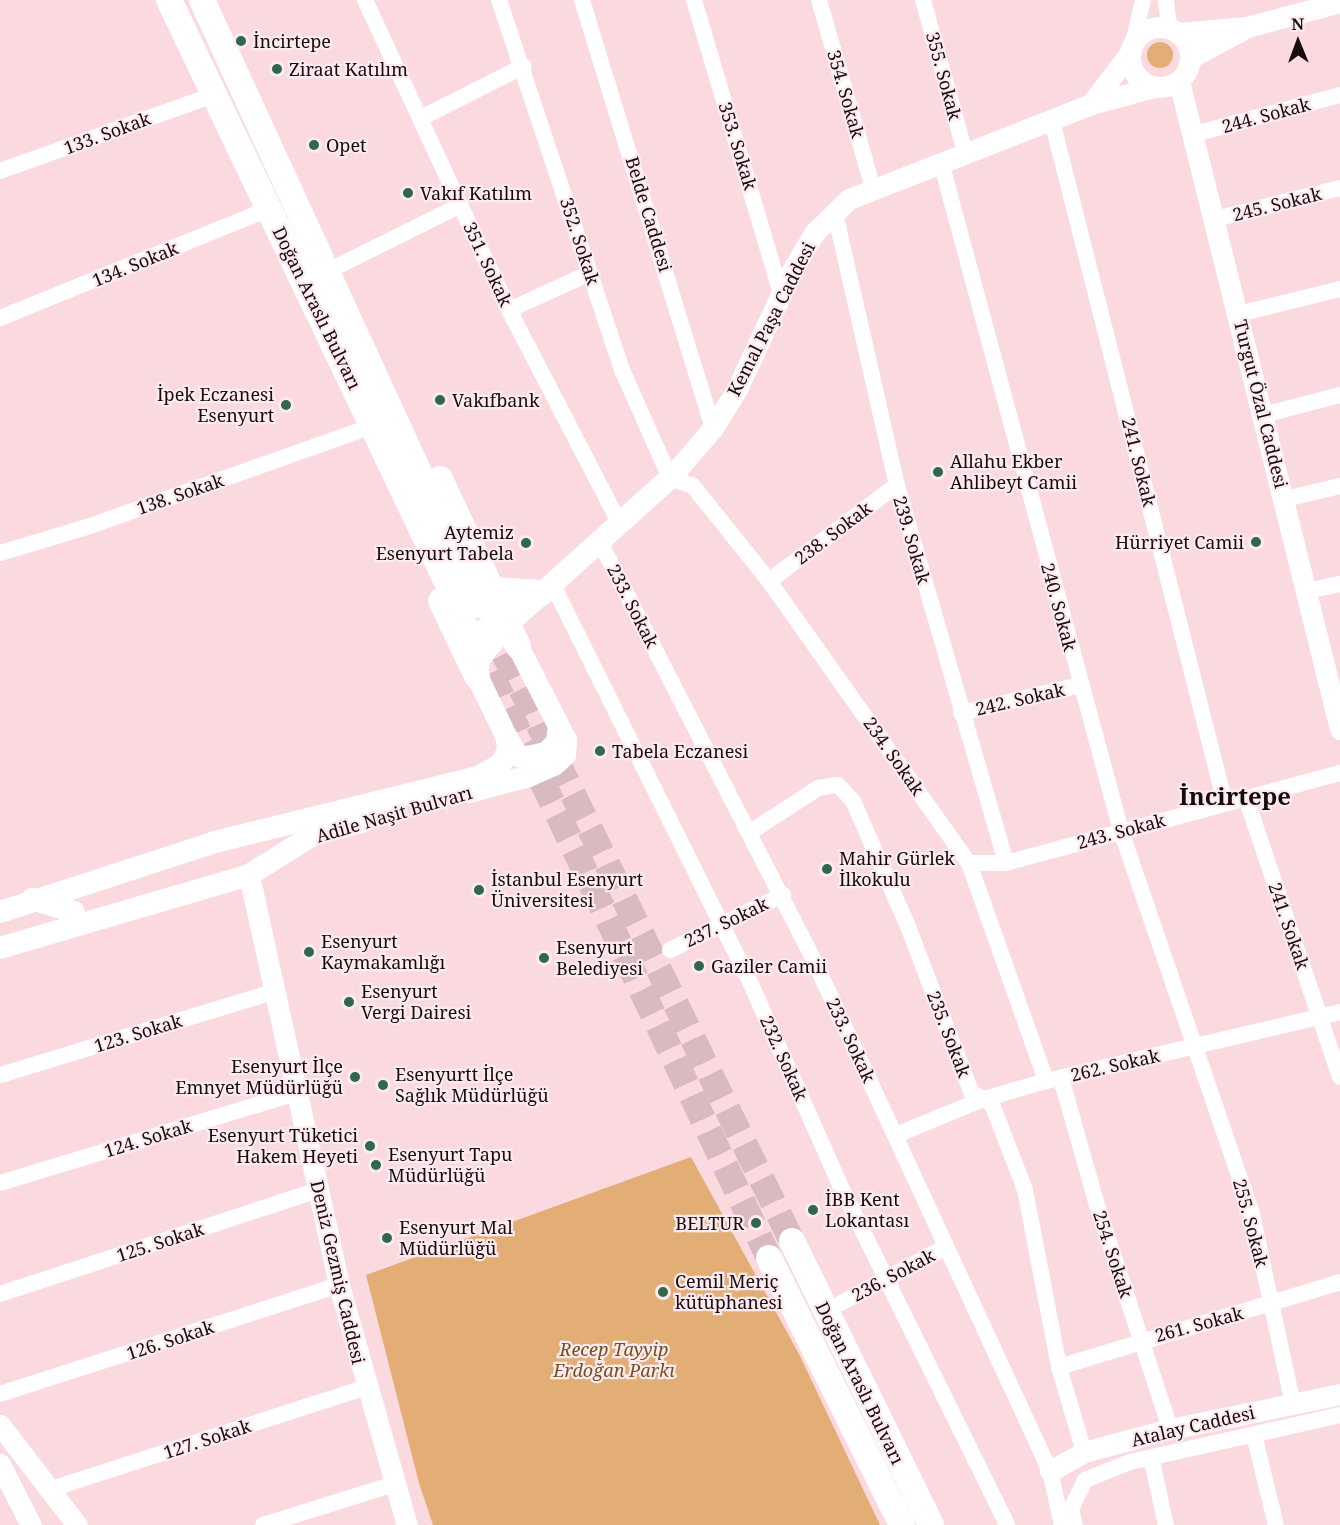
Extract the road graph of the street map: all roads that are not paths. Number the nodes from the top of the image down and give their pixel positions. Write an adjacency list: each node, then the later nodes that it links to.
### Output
1 (169, 0): 19 (main road, Doğan Araslı Bulvarı)
2 (202, 0): 30 (main road, Doğan Araslı Bulvarı)
3 (365, 0): 22 (street, 351. Sokak)
4 (499, 0): 16 (street, 352. Sokak)
5 (582, 0): 44 (street, Belde Caddesi)
6 (694, 0): 38 (street, 353. Sokak)
7 (819, 0): 28 (street, 354. Sokak)
8 (923, 0): 25 (street, 355. Sokak)
9 (1143, 0): 14 (street)
10 (1166, 0): 13 (street)
11 (1340, 2): 12 (street)
12 (1247, 27): 13 (street); 15 (street)
13 (1174, 31): 14 (street); 15 (street)
14 (1131, 48): 18 (street); 21 (street, Kemal Paşa Caddesi)
15 (1190, 58): 17 (street)
16 (524, 66): 22 (street); 36 (street, 352. Sokak)
17 (1179, 81): 18 (street); 24 (street, Turgut Özal Caddesi)
18 (1154, 87): 21 (street, Kemal Paşa Caddesi)
19 (214, 95): 27 (street, 133. Sokak); 32 (main road, Doğan Araslı Bulvarı)
20 (1340, 95): 24 (street, 244. Sokak)
21 (1091, 104): 23 (street, Kemal Paşa Caddesi)
22 (421, 118): 31 (street, 351. Sokak)
23 (1052, 121): 25 (street, Kemal Paşa Caddesi); 68 (street, 241. Sokak)
24 (1191, 135): 34 (street, Turgut Özal Caddesi)
25 (965, 153): 26 (street, Kemal Paşa Caddesi)
26 (941, 162): 28 (street, Kemal Paşa Caddesi); 61 (street, 240. Sokak)
27 (0, 171)
28 (873, 188): 33 (street, Kemal Paşa Caddesi)
29 (1340, 188): 34 (street, 245. Sokak)
30 (294, 197): 35 (main road); 57 (main road, Doğan Araslı Bulvarı)
31 (461, 205): 35 (street); 39 (street, 351. Sokak)
32 (270, 209): 41 (street, 134. Sokak); 45 (main road); 57 (main road, Doğan Araslı Bulvarı)
33 (835, 213): 38 (street, Kemal Paşa Caddesi); 47 (street, 239. Sokak)
34 (1215, 219): 40 (street, Turgut Özal Caddesi)
35 (338, 266): 57 (main road)
36 (590, 273): 39 (street); 46 (street, 352. Sokak)
37 (1340, 289): 40 (street)
38 (781, 293): 44 (street, Kemal Paşa Caddesi)
39 (509, 310): 50 (street, 351. Sokak)
40 (1238, 314): 43 (street, Turgut Özal Caddesi)
41 (0, 318)
42 (1340, 395): 43 (street)
43 (1263, 415): 49 (street, Turgut Özal Caddesi)
44 (713, 428): 46 (street, Kemal Paşa Caddesi)
45 (358, 431): 52 (street, 138. Sokak); 57 (main road)
46 (670, 478): 50 (main road, Kemal Paşa Caddesi); 51 (main road, Kemal Paşa Caddesi); 53 (street, 234. Sokak)
47 (897, 485): 53 (street, 238. Sokak); 62 (street, 239. Sokak)
48 (1340, 486): 49 (street)
49 (1285, 500): 55 (street, Turgut Özal Caddesi)
50 (620, 524): 56 (main road, Kemal Paşa Caddesi)
51 (605, 552): 56 (main road, Kemal Paşa Caddesi); 70 (street, 233. Sokak)
52 (0, 553)
53 (769, 582): 72 (street, 234. Sokak)
54 (1340, 584): 55 (street)
55 (1307, 591): 60 (street, Turgut Özal Caddesi)
56 (549, 593): 57 (main road); 58 (main road, Kemal Paşa Caddesi); 79 (street, 232. Sokak)
57 (472, 608): 58 (main road); 59 (main road)
58 (514, 634): 59 (main road); 63 (main road, Adile Naşit Bulvarı)
59 (477, 676): 65 (main road)
60 (1335, 679): 64 (street, Turgut Özal Caddesi)
61 (1080, 685): 62 (street, 242. Sokak); 69 (street, 240. Sokak)
62 (961, 713): 71 (street, 239. Sokak)
63 (557, 722): 65 (main road); 74 (main road, Adile Naşit Bulvarı)
64 (1340, 729)
65 (507, 738): 76 (main road, Adile Naşit Bulvarı)
66 (1340, 773): 67 (street, 243. Sokak)
67 (1247, 801): 68 (street, 243. Sokak); 85 (street, 241. Sokak)
68 (1225, 803): 69 (street, 243. Sokak)
69 (1121, 831): 71 (street, 243. Sokak); 86 (street, 240. Sokak)
70 (749, 833): 75 (street, 233. Sokak); 91 (street, 235. Sokak)
71 (1006, 862): 72 (street, 243. Sokak)
72 (969, 863): 89 (street, 234. Sokak)
73 (212, 870): 78 (main road, Adile Naşit Bulvarı)
74 (249, 875): 80 (main road, Adile Naşit Bulvarı); 83 (street, Deniz Gezmiş Caddesi)
75 (783, 895): 79 (street, 237. Sokak); 92 (street, 233. Sokak)
76 (32, 900): 77 (main road, Adile Naşit Bulvarı); 78 (main road)
77 (0, 912)
78 (74, 912): 80 (main road, Adile Naşit Bulvarı)
79 (721, 923): 82 (street, 237. Sokak); 98 (street, 232. Sokak)
80 (42, 935): 81 (main road, Adile Naşit Bulvarı)
81 (0, 948)
82 (670, 950)
83 (276, 991): 87 (street, 123. Sokak); 90 (street, Deniz Gezmiş Caddesi)
84 (1340, 1012): 85 (street, 262. Sokak)
85 (1319, 1017): 86 (street, 262. Sokak); 88 (street, 241. Sokak)
86 (1193, 1047): 89 (street, 262. Sokak); 103 (street, 255. Sokak)
87 (0, 1076)
88 (1340, 1077)
89 (1053, 1079): 91 (street, 262. Sokak); 104 (street, 254. Sokak)
90 (297, 1093): 93 (street, 124. Sokak); 94 (street, Deniz Gezmiş Caddesi)
91 (981, 1100): 92 (street, 262. Sokak); 105 (street, 235. Sokak)
92 (896, 1135): 96 (street, 233. Sokak)
93 (0, 1183)
94 (319, 1190): 100 (street, Deniz Gezmiş Caddesi); 101 (street, 125. Sokak)
95 (792, 1241): 125 (main road, Doğan Araslı Bulvarı)
96 (944, 1248): 98 (street, 236. Sokak); 117 (street, 233. Sokak)
97 (769, 1258): 124 (main road, Doğan Araslı Bulvarı)
98 (886, 1277): 102 (street, 236. Sokak); 127 (street, 232. Sokak)
99 (1340, 1282): 103 (street, 261. Sokak)
100 (339, 1285): 106 (street, Deniz Gezmiş Caddesi); 107 (street, 126. Sokak)
101 (0, 1294)
102 (841, 1303): 126 (main road)
103 (1271, 1304): 104 (street, 261. Sokak); 109 (street, 255. Sokak)
104 (1142, 1340): 105 (street, 261. Sokak); 112 (street, 254. Sokak)
105 (1059, 1367): 114 (street, 235. Sokak)
106 (366, 1387): 118 (street, Deniz Gezmiş Caddesi); 119 (street, 127. Sokak)
107 (0, 1394)
108 (1340, 1394): 109 (street, Atalay Caddesi)
109 (1293, 1404): 112 (street, Atalay Caddesi)
110 (1340, 1415): 113 (street)
111 (0, 1425): 119 (street)
112 (1170, 1429): 114 (street, Atalay Caddesi)
113 (1254, 1435): 115 (street); 131 (street)
114 (1084, 1452): 117 (street, Atalay Caddesi)
115 (1151, 1457): 129 (street); 130 (street)
116 (0, 1464): 120 (street)
117 (1050, 1471): 128 (street, 233. Sokak)
118 (395, 1484): 122 (street); 123 (street, Deniz Gezmiş Caddesi)
119 (48, 1490): 121 (street)
120 (31, 1525)
121 (77, 1525)
122 (262, 1525)
123 (407, 1525)
124 (902, 1525)
125 (931, 1525)
126 (943, 1525)
127 (1007, 1525)
128 (1062, 1525)
129 (1075, 1525)
130 (1166, 1525)
131 (1276, 1525)

